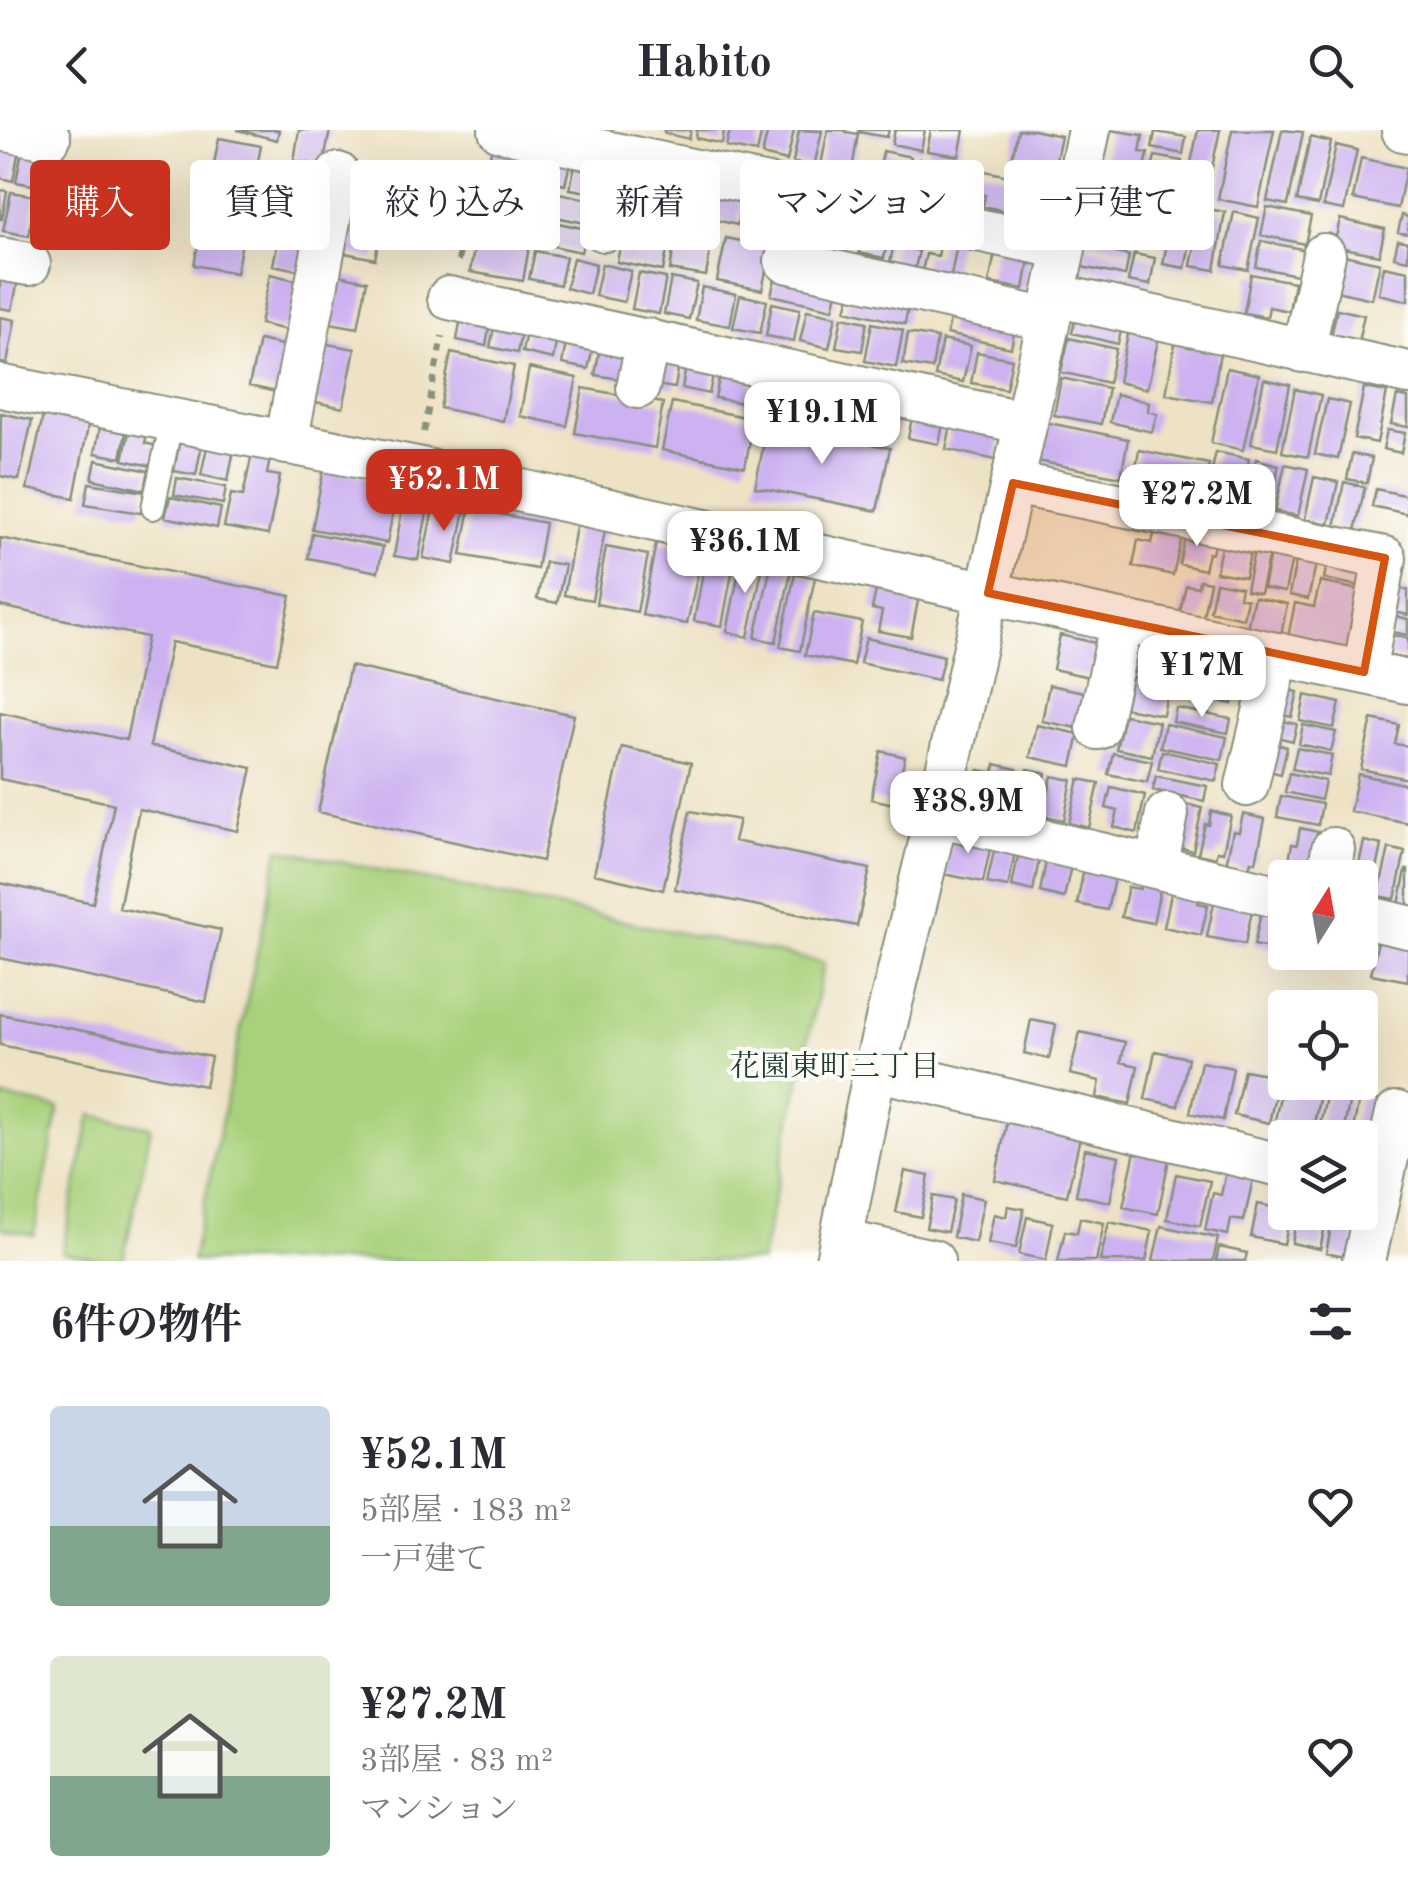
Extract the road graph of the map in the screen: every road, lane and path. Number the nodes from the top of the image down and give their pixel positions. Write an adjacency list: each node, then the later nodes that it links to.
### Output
1 (6, 130): 4 (street)
2 (500, 130): 5 (street)
3 (1089, 130): 7 (street)
4 (48, 138)
5 (618, 156): 6 (street); 8 (street)
6 (617, 160)
7 (1083, 160)
8 (1004, 236)
9 (313, 250): 22 (street)
10 (1064, 250): 14 (street)
11 (1324, 255): 16 (street)
12 (786, 261): 14 (street)
13 (449, 298): 15 (street)
14 (1051, 308): 16 (street); 21 (street)
15 (648, 340): 19 (street); 21 (street)
16 (1303, 351): 17 (street)
17 (1408, 372)
18 (0, 386): 20 (street)
19 (638, 387)
20 (172, 420): 22 (street); 24 (lane)
21 (1026, 423): 23 (street)
22 (286, 443): 25 (street)
23 (1012, 483): 25 (street); 28 (street)
24 (153, 508)
25 (988, 593): 26 (street); 32 (street)
26 (1122, 622): 27 (street); 30 (street)
27 (1278, 654): 28 (street); 31 (street)
28 (1364, 672): 29 (street)
29 (1408, 682)
30 (1098, 728)
31 (1247, 785)
32 (937, 814): 34 (street); 38 (street)
33 (1167, 814): 34 (street)
34 (1156, 867): 35 (street)
35 (1268, 894)
36 (1378, 920): 37 (street)
37 (1408, 927)
38 (875, 1070): 40 (street); 43 (street)
39 (1397, 1113): 41 (street)
40 (1268, 1162)
41 (1378, 1184)
42 (1370, 1230): 45 (street)
43 (839, 1251): 44 (street)
44 (933, 1261)
45 (1364, 1261)

